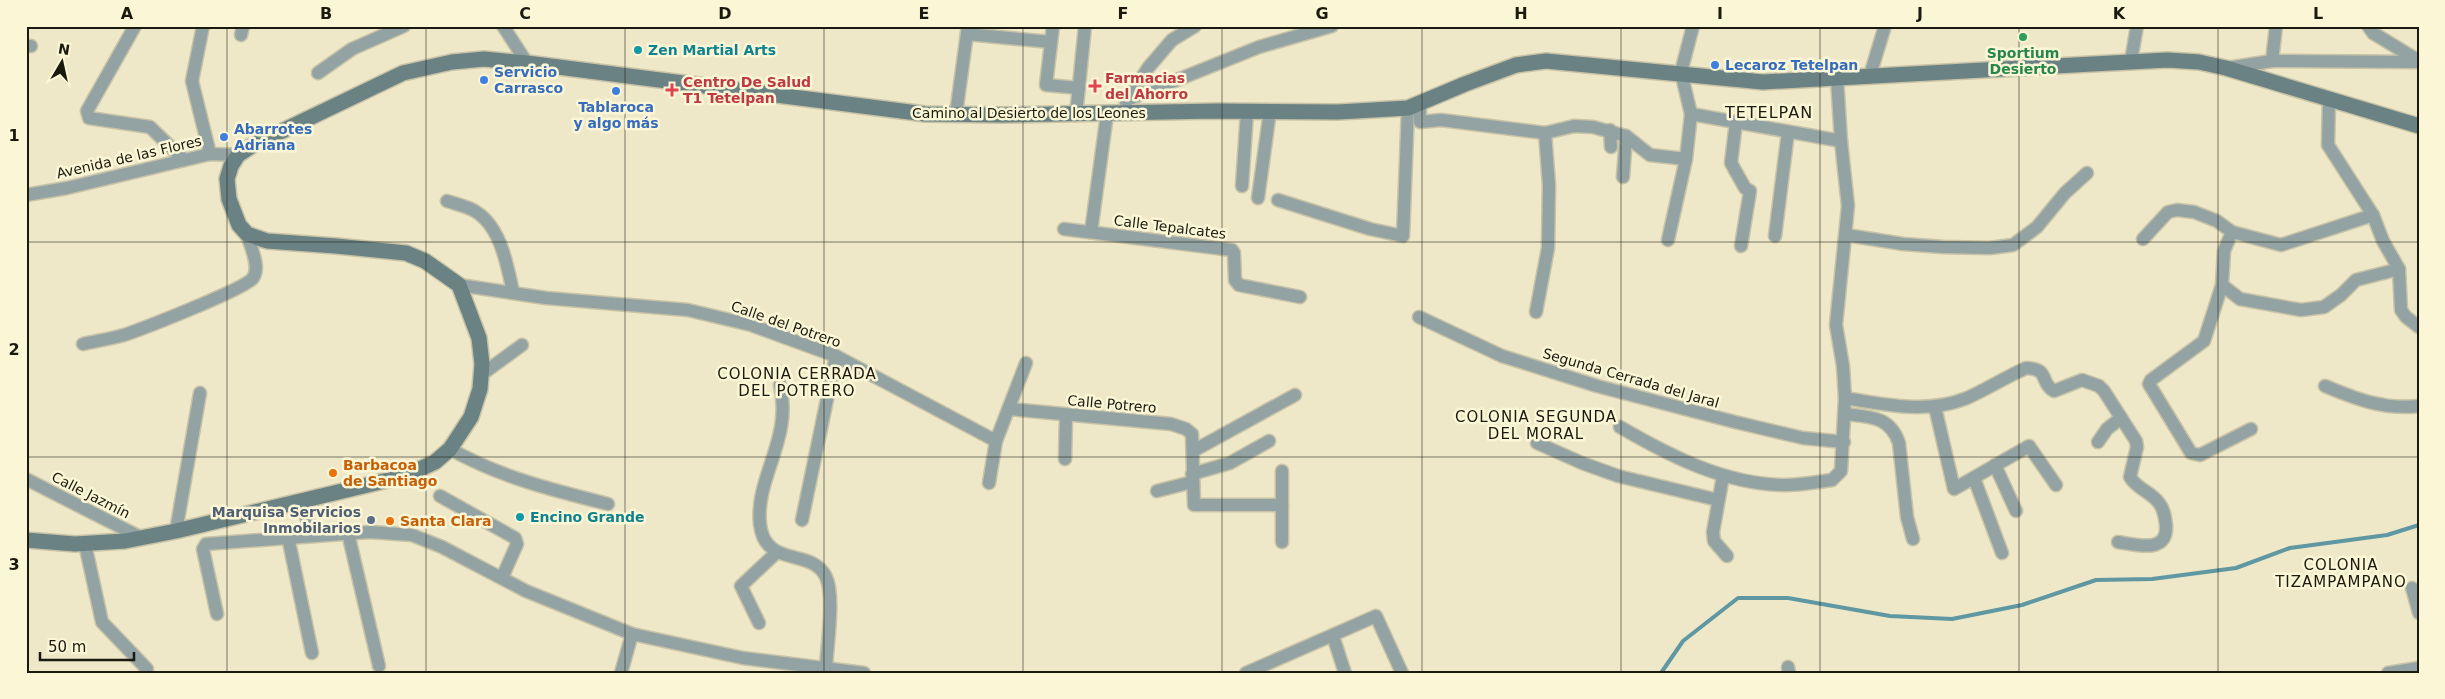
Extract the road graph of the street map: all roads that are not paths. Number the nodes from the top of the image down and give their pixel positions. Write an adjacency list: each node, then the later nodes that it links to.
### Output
1 (135, 26): 48 (street)
2 (203, 26): 43 (street)
3 (404, 26): 22 (street)
4 (503, 26): 19 (street)
5 (1053, 26): 15 (street)
6 (1085, 26): 25 (street)
7 (1195, 26): 27 (street)
8 (1332, 26): 27 (street)
9 (1693, 26): 21 (street)
10 (1885, 26): 23 (street)
11 (2137, 26): 16 (street)
12 (2276, 26): 17 (street)
13 (2368, 26): 18 (street)
14 (968, 30): 15 (street); 31 (street)
15 (1051, 42): 25 (street)
16 (2131, 61): 20 (main road, Camino al Desierto de los Leones); 23 (main road, Camino al Desierto de los Leones)
17 (2272, 61): 18 (street); 20 (street)
18 (2419, 62)
19 (527, 63): 31 (main road, Camino al Desierto de los Leones); 44 (main road, Camino al Desierto de los Leones)
20 (2226, 68): 26 (main road, Camino al Desierto de los Leones)
21 (1681, 72): 24 (main road, Camino al Desierto de los Leones); 28 (main road, Camino al Desierto de los Leones); 33 (street)
22 (318, 74)
23 (1870, 75): 24 (main road, Camino al Desierto de los Leones)
24 (1838, 78): 41 (street)
25 (1079, 88): 34 (street)
26 (2329, 99): 36 (main road, Camino al Desierto de los Leones); 56 (street)
27 (1127, 100): 32 (street)
28 (1414, 106): 29 (main road, Camino al Desierto de los Leones); 39 (street); 55 (street)
29 (1270, 111): 30 (main road, Camino al Desierto de los Leones); 53 (street)
30 (1247, 112): 32 (main road, Camino al Desierto de los Leones); 51 (street)
31 (956, 114): 34 (main road, Camino al Desierto de los Leones)
32 (1112, 114): 34 (main road, Camino al Desierto de los Leones); 58 (street)
33 (1691, 114): 35 (street); 47 (street)
34 (1076, 115)
35 (1736, 122): 38 (street); 65 (street)
36 (2419, 126)
37 (1610, 130): 39 (street); 40 (street); 42 (street)
38 (1788, 132): 41 (street); 62 (street)
39 (1545, 133): 71 (street)
40 (1626, 136): 45 (street); 46 (street)
41 (1841, 141): 61 (street)
42 (1610, 147)
43 (210, 154): 44 (street, Avenida de las Flores); 48 (street, Avenida de las Flores)
44 (238, 155): 60 (main road)
45 (1650, 155): 46 (street); 47 (street)
46 (1625, 158): 50 (street)
47 (1686, 159): 64 (street)
48 (184, 160): 52 (street, Avenida de las Flores)
49 (2087, 173): 61 (street)
50 (1623, 177)
51 (1242, 186)
52 (26, 194)
53 (1258, 198)
54 (447, 200): 69 (street)
55 (1278, 200)
56 (2373, 215): 59 (street); 66 (street)
57 (1064, 229): 58 (street, Calle Tepalcates)
58 (1091, 232): 70 (street, Calle Tepalcates)
59 (2232, 232): 63 (street); 68 (street)
60 (247, 234): 67 (main road); 74 (street)
61 (1846, 235): 83 (street)
62 (1775, 236)
63 (2143, 238)
64 (1668, 240)
65 (1741, 246)
66 (2399, 269): 68 (street); 73 (street)
67 (459, 285): 69 (street, Calle del Potrero); 78 (main road)
68 (2222, 285): 91 (street)
69 (513, 292): 76 (street, Calle del Potrero)
70 (1300, 297)
71 (1536, 312)
72 (1419, 317): 94 (street, Segunda Cerrada del Jaral)
73 (2419, 327)
74 (83, 344)
75 (522, 345): 78 (street)
76 (836, 356): 92 (street, Calle del Potrero); 115 (street)
77 (1026, 363): 86 (street)
78 (481, 374): 97 (main road)
79 (780, 385): 127 (street)
80 (2325, 386): 84 (street)
81 (200, 393): 116 (street)
82 (1295, 395): 98 (street)
83 (1845, 398): 85 (street); 87 (street)
84 (2419, 406)
85 (1935, 407): 89 (street); 104 (street)
86 (1009, 409): 88 (street, Calle Potrero); 92 (street)
87 (1845, 414): 94 (street); 121 (street)
88 (1066, 416): 98 (street, Calle Potrero); 99 (street)
89 (2121, 418): 95 (street); 124 (street)
90 (1620, 427): 102 (street)
91 (2251, 429)
92 (996, 441): 106 (street)
93 (1269, 441): 103 (street)
94 (1844, 442): 102 (street)
95 (2098, 442)
96 (1537, 443): 111 (street)
97 (450, 449): 110 (main road); 112 (street)
98 (1193, 452): 103 (street, Calle Potrero)
99 (1065, 459)
100 (1996, 465): 104 (street); 107 (street); 114 (street)
101 (1282, 471): 113 (street)
102 (1723, 476): 111 (street)
103 (1192, 478): 108 (street); 113 (street, Calle Potrero)
104 (1974, 478): 126 (street)
105 (26, 479): 120 (street, Calle Jazmín)
106 (989, 483)
107 (2056, 485)
108 (1157, 491)
109 (440, 496): 129 (street)
110 (301, 500): 116 (main road); 118 (street)
111 (1718, 500): 128 (street)
112 (608, 504)
113 (1282, 505): 123 (street)
114 (2016, 511)
115 (802, 520)
116 (176, 531): 120 (main road)
117 (348, 533): 118 (street); 129 (street); 137 (street)
118 (312, 536): 119 (street)
119 (288, 537): 132 (street); 136 (street)
120 (142, 538): 125 (main road)
121 (1913, 539)
122 (26, 540): 125 (main road)
123 (1282, 542)
124 (2118, 542)
125 (85, 544): 140 (street)
126 (2002, 552)
127 (776, 553): 133 (street); 138 (street)
128 (1728, 556)
129 (502, 578): 134 (street)
130 (2412, 588): 131 (street)
131 (2419, 613)
132 (217, 614)
133 (759, 623)
134 (632, 634): 138 (street); 141 (street)
135 (1333, 636): 143 (street); 144 (street); 145 (street)
136 (312, 653)
137 (379, 666)
138 (826, 668): 142 (street)
139 (2419, 668): 146 (street)
140 (147, 669)
141 (621, 673)
142 (864, 673)
143 (1246, 673)
144 (1345, 673)
145 (1402, 673)
146 (2388, 673)

